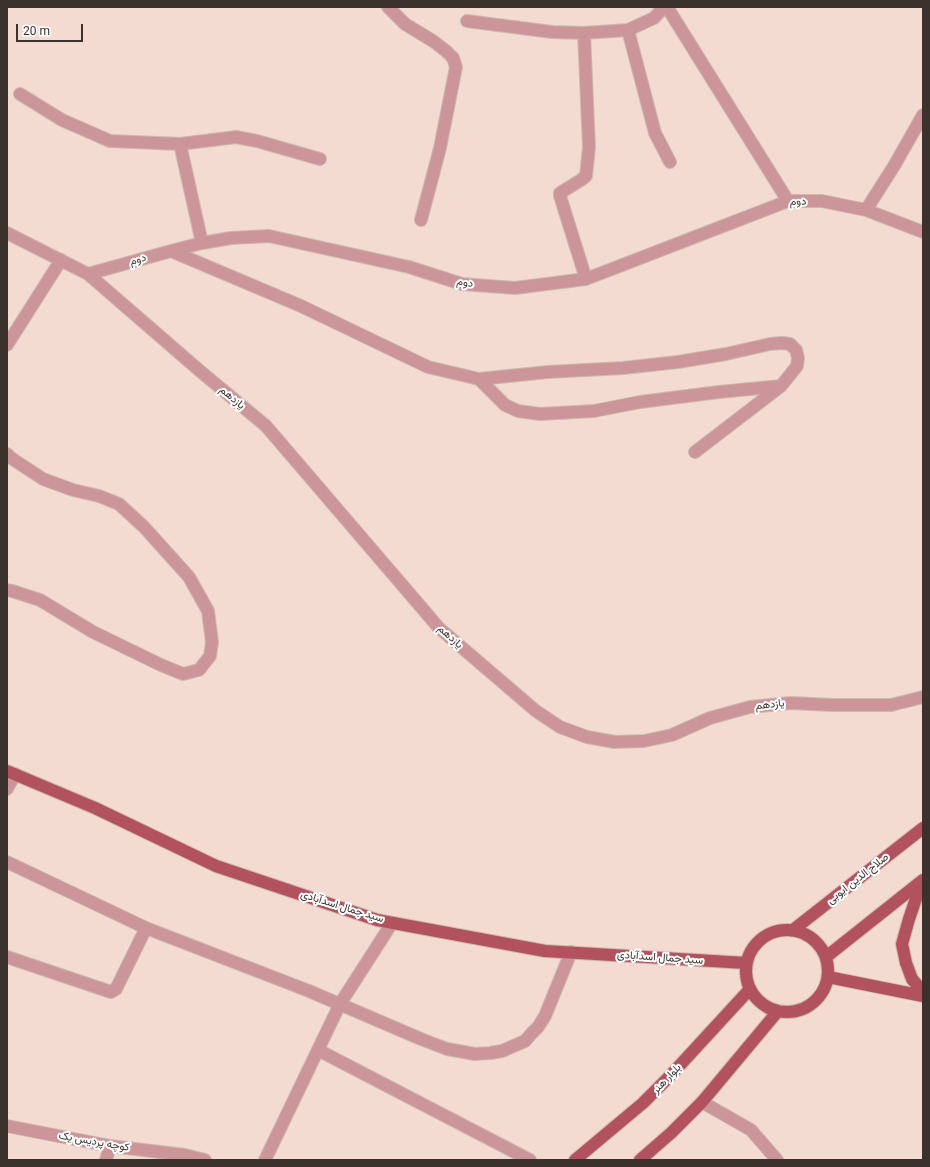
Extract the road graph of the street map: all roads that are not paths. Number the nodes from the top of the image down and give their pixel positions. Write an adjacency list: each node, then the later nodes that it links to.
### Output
1 (388, 7): 14 (street)
2 (664, 7): 5 (street)
3 (667, 7): 12 (street)
4 (467, 22): 6 (street)
5 (628, 30): 6 (street); 11 (street)
6 (584, 33): 21 (street)
7 (20, 94): 9 (street)
8 (923, 115): 13 (street)
9 (180, 144): 10 (street); 17 (street)
10 (320, 159)
11 (670, 162)
12 (788, 200): 13 (street, دوم); 21 (street, دوم)
13 (866, 210): 15 (street, دوم)
14 (421, 220)
15 (923, 232)
16 (7, 233): 19 (street)
17 (202, 244): 18 (street, دوم); 21 (street, دوم)
18 (171, 251): 20 (street, دوم); 23 (street)
19 (61, 260): 20 (street); 22 (street)
20 (88, 274): 28 (street, یازدهم)
21 (586, 279)
22 (7, 344)
23 (479, 379): 24 (street); 24 (street)
24 (781, 386): 25 (street)
25 (695, 452)
26 (7, 454): 27 (street)
27 (7, 590)
28 (923, 697)
29 (11, 773): 30 (street); 34 (main road, سید جمال اسدآبادی)
30 (7, 789)
31 (923, 828): 36 (main road, صلاح الدین ایوبی)
32 (7, 862): 35 (street)
33 (923, 880): 39 (main road); 43 (main road)
34 (392, 922): 37 (main road, سید جمال اسدآبادی); 45 (street)
35 (146, 928): 38 (street); 45 (street)
36 (793, 930): 39 (main road); 40 (main road)
37 (571, 952): 40 (main road, سید جمال اسدآبادی); 45 (street)
38 (7, 957)
39 (826, 957): 41 (main road)
40 (746, 964): 42 (main road)
41 (828, 977): 44 (main road); 46 (main road)
42 (750, 989): 46 (main road); 55 (main road, بلوار هنر)
43 (923, 992)
44 (923, 996)
45 (340, 1004): 47 (street)
46 (778, 1011): 48 (main road)
47 (318, 1050): 53 (street); 54 (street)
48 (702, 1102): 56 (main road); 57 (street)
49 (7, 1126): 50 (street, کوچه پردیس یک)
50 (110, 1146): 51 (street); 52 (street, کوچه پردیس یک)
51 (106, 1160)
52 (205, 1160)
53 (265, 1160)
54 (530, 1160)
55 (575, 1160)
56 (640, 1160)
57 (777, 1160)

